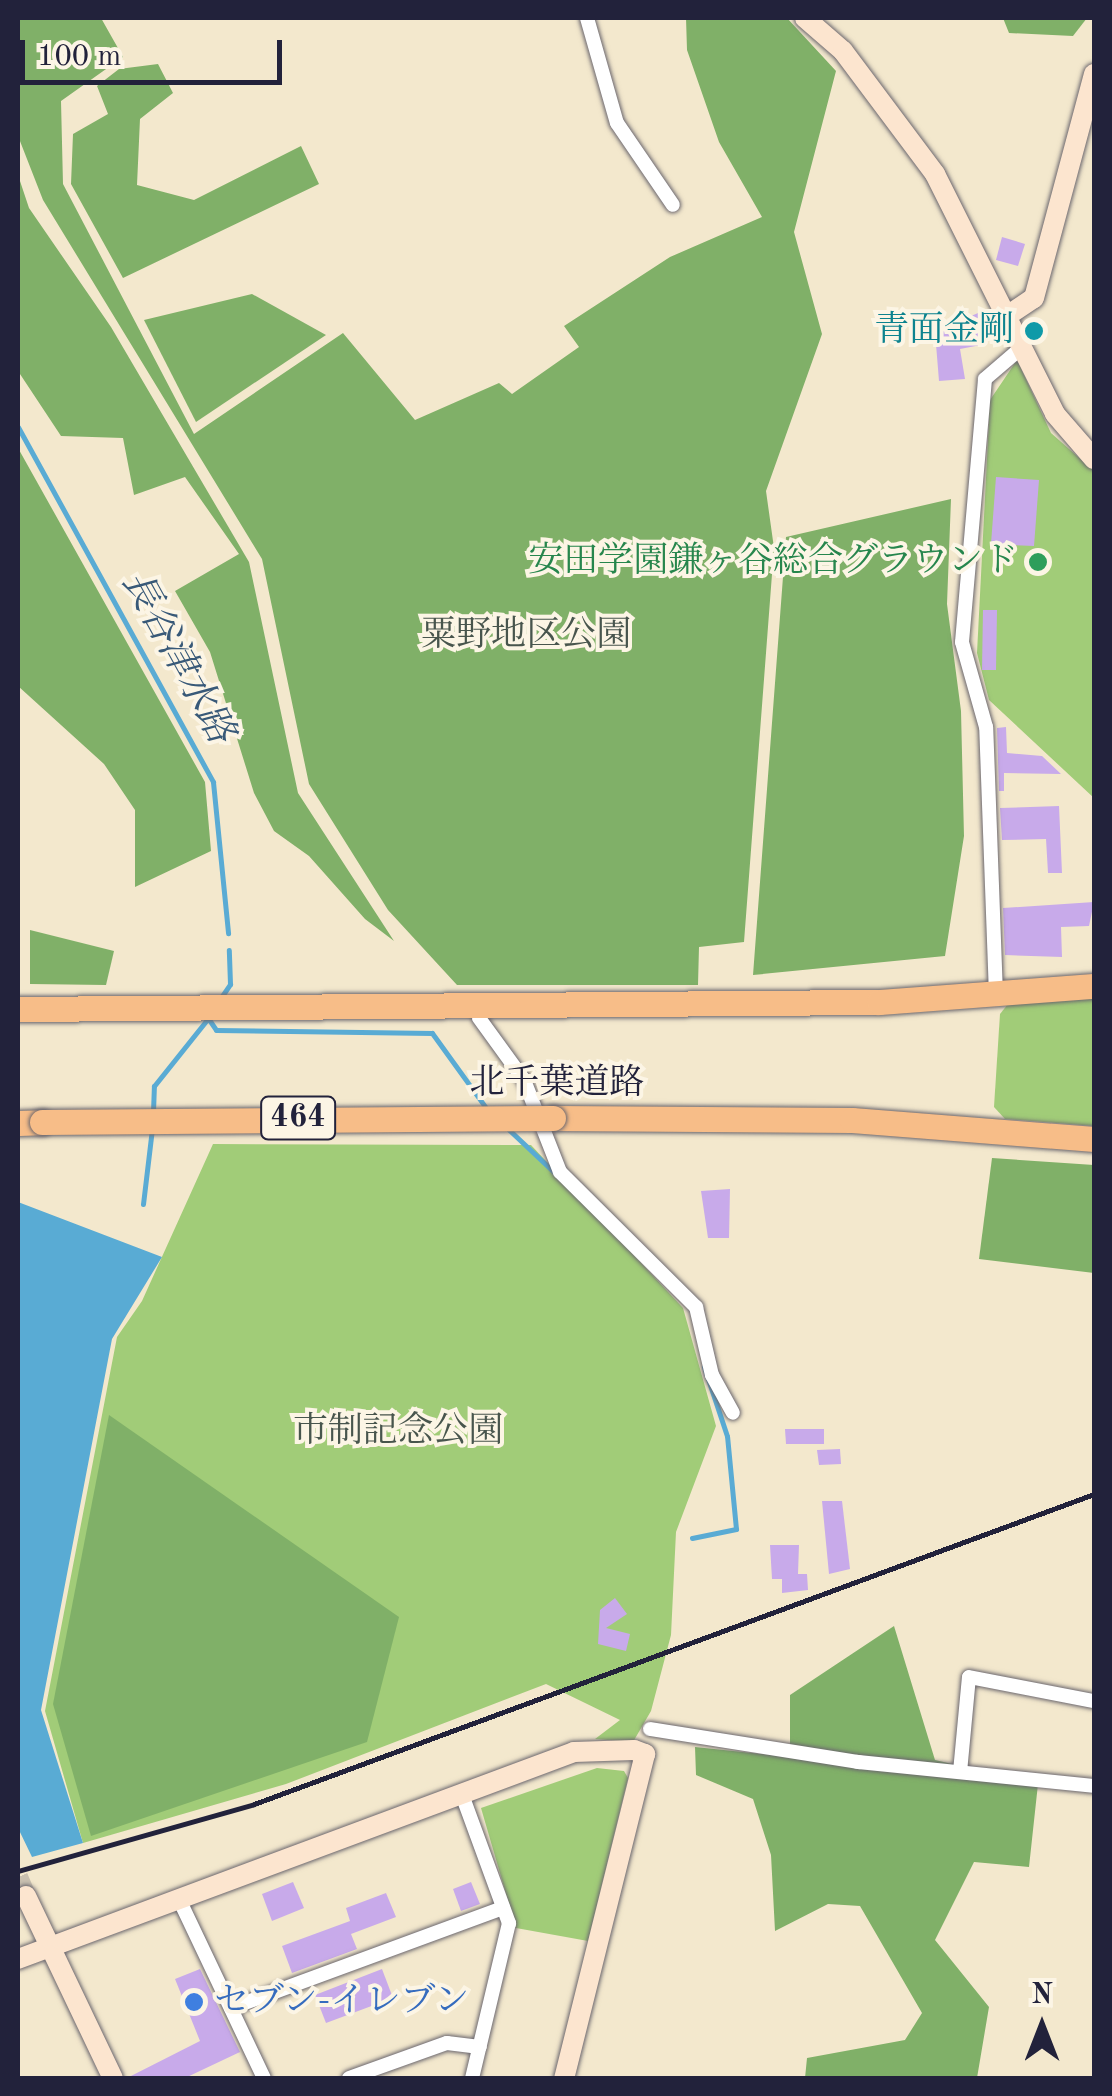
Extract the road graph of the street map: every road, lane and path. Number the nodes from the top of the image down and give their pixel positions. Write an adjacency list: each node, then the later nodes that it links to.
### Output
1 (586, 18): 4 (street)
2 (805, 18): 5 (street)
3 (1094, 74): 5 (street)
4 (673, 205)
5 (1007, 316): 6 (street)
6 (1021, 348): 7 (street); 9 (street)
7 (1094, 459)
8 (1094, 986): 9 (highway)
9 (996, 995): 10 (highway)
10 (18, 1009)
11 (480, 1018): 14 (street)
12 (30, 1123): 13 (highway, 北千葉道路 / 464, bridge)
13 (1094, 1139)
14 (734, 1414)
15 (1094, 1701): 17 (street)
16 (645, 1754): 17 (street); 19 (street); 31 (street)
17 (960, 1772): 18 (street)
18 (1094, 1786)
19 (461, 1792): 21 (street); 22 (street)
20 (26, 1896): 23 (street)
21 (178, 1897): 23 (street); 25 (street)
22 (503, 1908): 25 (street); 26 (street)
23 (52, 1946): 24 (street); 27 (street)
24 (18, 1959)
25 (231, 2008): 28 (street)
26 (480, 2047): 29 (street); 30 (street)
27 (113, 2078)
28 (264, 2078)
29 (350, 2078)
30 (472, 2078)
31 (564, 2078)

